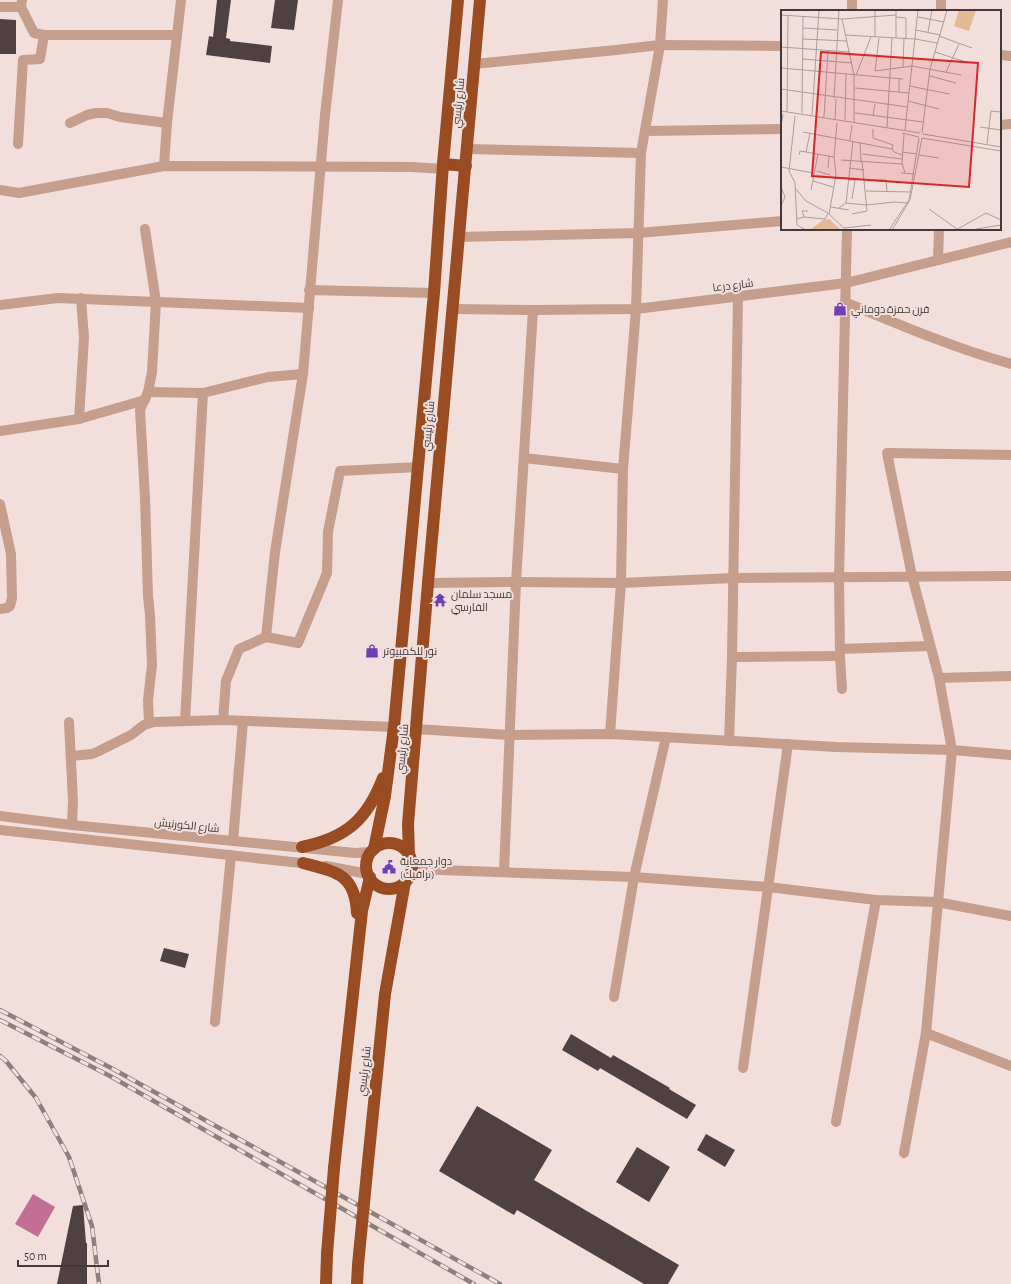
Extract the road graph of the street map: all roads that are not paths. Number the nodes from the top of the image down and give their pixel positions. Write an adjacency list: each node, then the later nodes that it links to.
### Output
1 (181, 0): 9 (street)
2 (338, 0): 27 (street)
3 (458, 0): 25 (highway, شارع رئيسي)
4 (480, 0): 14 (highway, شارع رئيسي)
5 (663, 0): 10 (street)
6 (22, 4): 7 (street); 8 (street)
7 (0, 7)
8 (44, 35): 9 (street); 21 (street)
9 (177, 35): 15 (street)
10 (660, 45): 11 (street); 14 (street); 20 (street)
11 (781, 46)
12 (1001, 55): 13 (street)
13 (1011, 56)
14 (474, 64): 22 (highway, شارع رئيسي)
15 (167, 122): 16 (street); 24 (street)
16 (70, 123)
17 (1011, 124): 18 (street)
18 (1001, 125)
19 (781, 129): 20 (street)
20 (645, 131): 23 (street)
21 (18, 144)
22 (467, 149): 23 (street); 26 (highway, شارع رئيسي)
23 (640, 153): 33 (street)
24 (164, 166): 27 (street); 28 (street)
25 (443, 166): 26 (highway); 27 (street); 39 (highway, شارع رئيسي)
26 (466, 166): 34 (highway, شارع رئيسي)
27 (321, 167): 38 (street)
28 (0, 190)
29 (781, 221): 33 (street)
30 (145, 229): 42 (street)
31 (847, 230): 37 (street)
32 (939, 230): 36 (street)
33 (638, 233): 34 (street); 47 (street)
34 (459, 237): 46 (highway, شارع رئيسي)
35 (1011, 242): 36 (street, شارع درعا)
36 (938, 260): 37 (street, شارع درعا)
37 (846, 283): 40 (street, شارع درعا); 43 (street)
38 (309, 290): 39 (street); 45 (street)
39 (434, 293): 57 (highway, شارع رئيسي)
40 (738, 296): 47 (street, شارع درعا); 63 (street)
41 (81, 298): 42 (street); 44 (street); 53 (street)
42 (156, 302): 45 (street); 52 (street)
43 (845, 302): 49 (street); 62 (street)
44 (0, 305)
45 (309, 308): 50 (street)
46 (452, 309): 48 (street, شارع درعا); 65 (highway, شارع رئيسي)
47 (636, 309): 48 (street, شارع درعا); 58 (street)
48 (533, 310): 56 (street)
49 (1011, 364)
50 (303, 374): 51 (street); 68 (street)
51 (203, 393): 52 (street); 76 (street)
52 (147, 396): 53 (street); 79 (street)
53 (79, 419): 54 (street)
54 (0, 431)
55 (1011, 455): 60 (street)
56 (524, 458): 58 (street); 64 (street)
57 (418, 467): 68 (street); 80 (highway, شارع رئيسي)
58 (623, 469): 66 (street)
59 (0, 504): 67 (street)
60 (912, 576): 61 (street); 62 (street); 69 (street)
61 (1011, 576)
62 (839, 577): 63 (street); 70 (street)
63 (733, 578): 66 (street); 71 (street)
64 (516, 582): 65 (street); 66 (street); 83 (street)
65 (428, 583): 81 (highway, شارع رئيسي)
66 (621, 584): 82 (street)
67 (0, 610)
68 (266, 637): 75 (street)
69 (930, 646): 70 (street); 73 (street)
70 (840, 652): 71 (street); 74 (street)
71 (732, 657): 85 (street)
72 (1011, 676): 73 (street)
73 (939, 678): 87 (street)
74 (842, 688)
75 (223, 720): 76 (street); 77 (street)
76 (185, 721): 79 (street)
77 (243, 721): 80 (street); 94 (street)
78 (69, 722): 90 (street)
79 (149, 723): 90 (street)
80 (394, 727): 88 (highway, شارع رئيسي)
81 (416, 729): 83 (street); 98 (highway, شارع رئيسي)
82 (610, 734): 83 (street); 84 (street)
83 (509, 735): 101 (street)
84 (666, 737): 85 (street); 103 (street)
85 (729, 741): 86 (street)
86 (788, 744): 87 (street); 105 (street)
87 (952, 750): 89 (street); 107 (street)
88 (391, 754): 95 (highway); 96 (highway, شارع رئيسي)
89 (1011, 754)
90 (71, 756): 92 (street)
91 (0, 816): 92 (street, شارع الكورنيش)
92 (72, 825): 94 (street, شارع الكورنيش)
93 (0, 830): 97 (street)
94 (233, 841): 95 (street, شارع الكورنيش)
95 (302, 847): 96 (street, شارع الكورنيش)
96 (373, 851): 98 (highway); 102 (highway)
97 (231, 855): 99 (street); 111 (street)
98 (409, 855): 100 (highway)
99 (304, 863): 102 (street); 109 (highway)
100 (412, 869): 101 (street); 104 (highway)
101 (504, 872): 103 (street)
102 (369, 875): 104 (highway); 109 (highway, شارع رئيسي)
103 (634, 876): 105 (street); 110 (street)
104 (405, 882): 118 (highway, شارع رئيسي, bridge)
105 (768, 887): 106 (street); 114 (street)
106 (876, 900): 107 (street); 115 (street)
107 (937, 902): 108 (street); 112 (street)
108 (1011, 916)
109 (358, 949): 117 (highway, شارع رئيسي, bridge)
110 (614, 997)
111 (215, 1022)
112 (926, 1033): 113 (street); 116 (street)
113 (1011, 1066)
114 (743, 1068)
115 (836, 1122)
116 (904, 1153)
117 (326, 1284)
118 (357, 1284)

